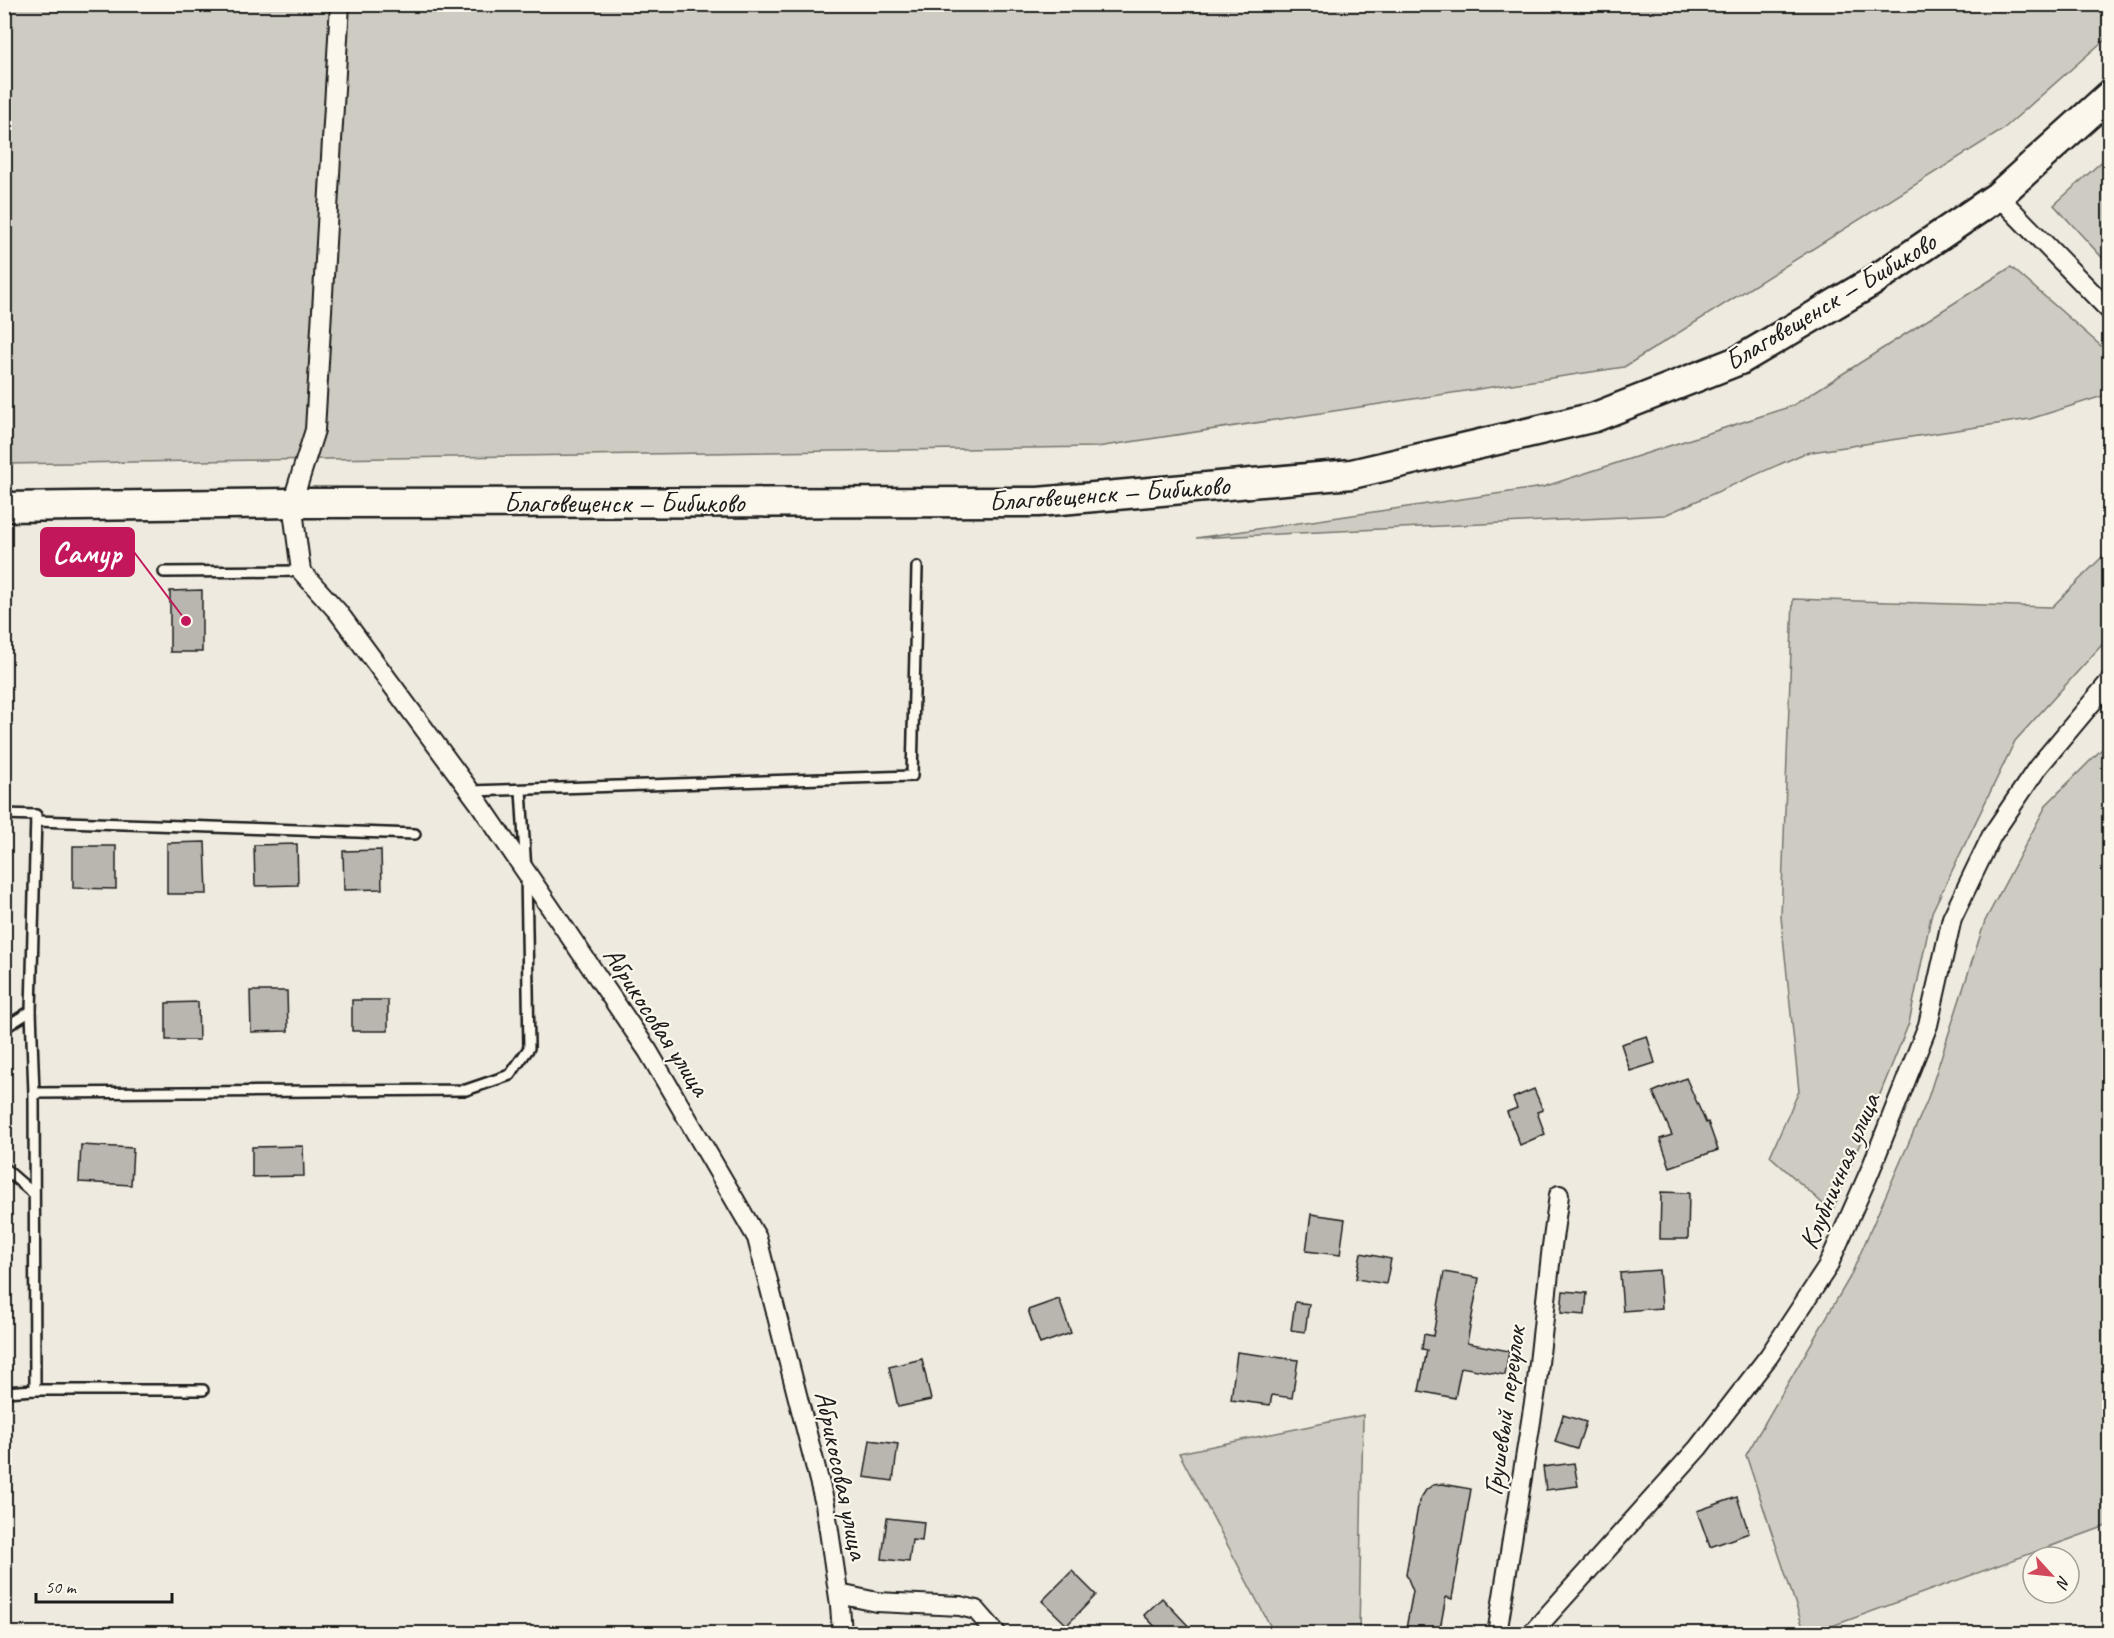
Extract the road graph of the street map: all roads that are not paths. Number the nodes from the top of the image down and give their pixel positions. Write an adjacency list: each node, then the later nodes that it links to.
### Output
1 (340, 4): 5 (street)
2 (2109, 95): 3 (main road, Благовещенск — Бибиково)
3 (1998, 196): 4 (street); 5 (main road, Благовещенск — Бибиково)
4 (2109, 311)
5 (292, 503): 6 (main road, Благовещенск — Бибиково); 8 (street)
6 (4, 507)
7 (917, 567): 11 (lane)
8 (301, 571): 9 (lane); 12 (street, Абрикосовая улица)
9 (164, 572)
10 (2109, 681): 30 (street, Клубничная улица)
11 (521, 790): 12 (lane); 16 (lane)
12 (471, 791): 16 (street, Абрикосовая улица)
13 (4, 814): 14 (lane)
14 (36, 821): 15 (lane); 17 (lane)
15 (415, 834)
16 (526, 872): 19 (lane); 26 (street, Абрикосовая улица)
17 (31, 1011): 18 (lane); 19 (lane)
18 (4, 1028)
19 (34, 1093): 21 (lane)
20 (4, 1168): 21 (lane)
21 (34, 1194): 23 (lane)
22 (1559, 1195): 29 (street, Грушевый переулок)
23 (35, 1390): 24 (lane); 25 (lane)
24 (203, 1390)
25 (4, 1392)
26 (839, 1594): 27 (street, Абрикосовая улица); 28 (street)
27 (842, 1634)
28 (997, 1634)
29 (1497, 1634)
30 (1531, 1634)

